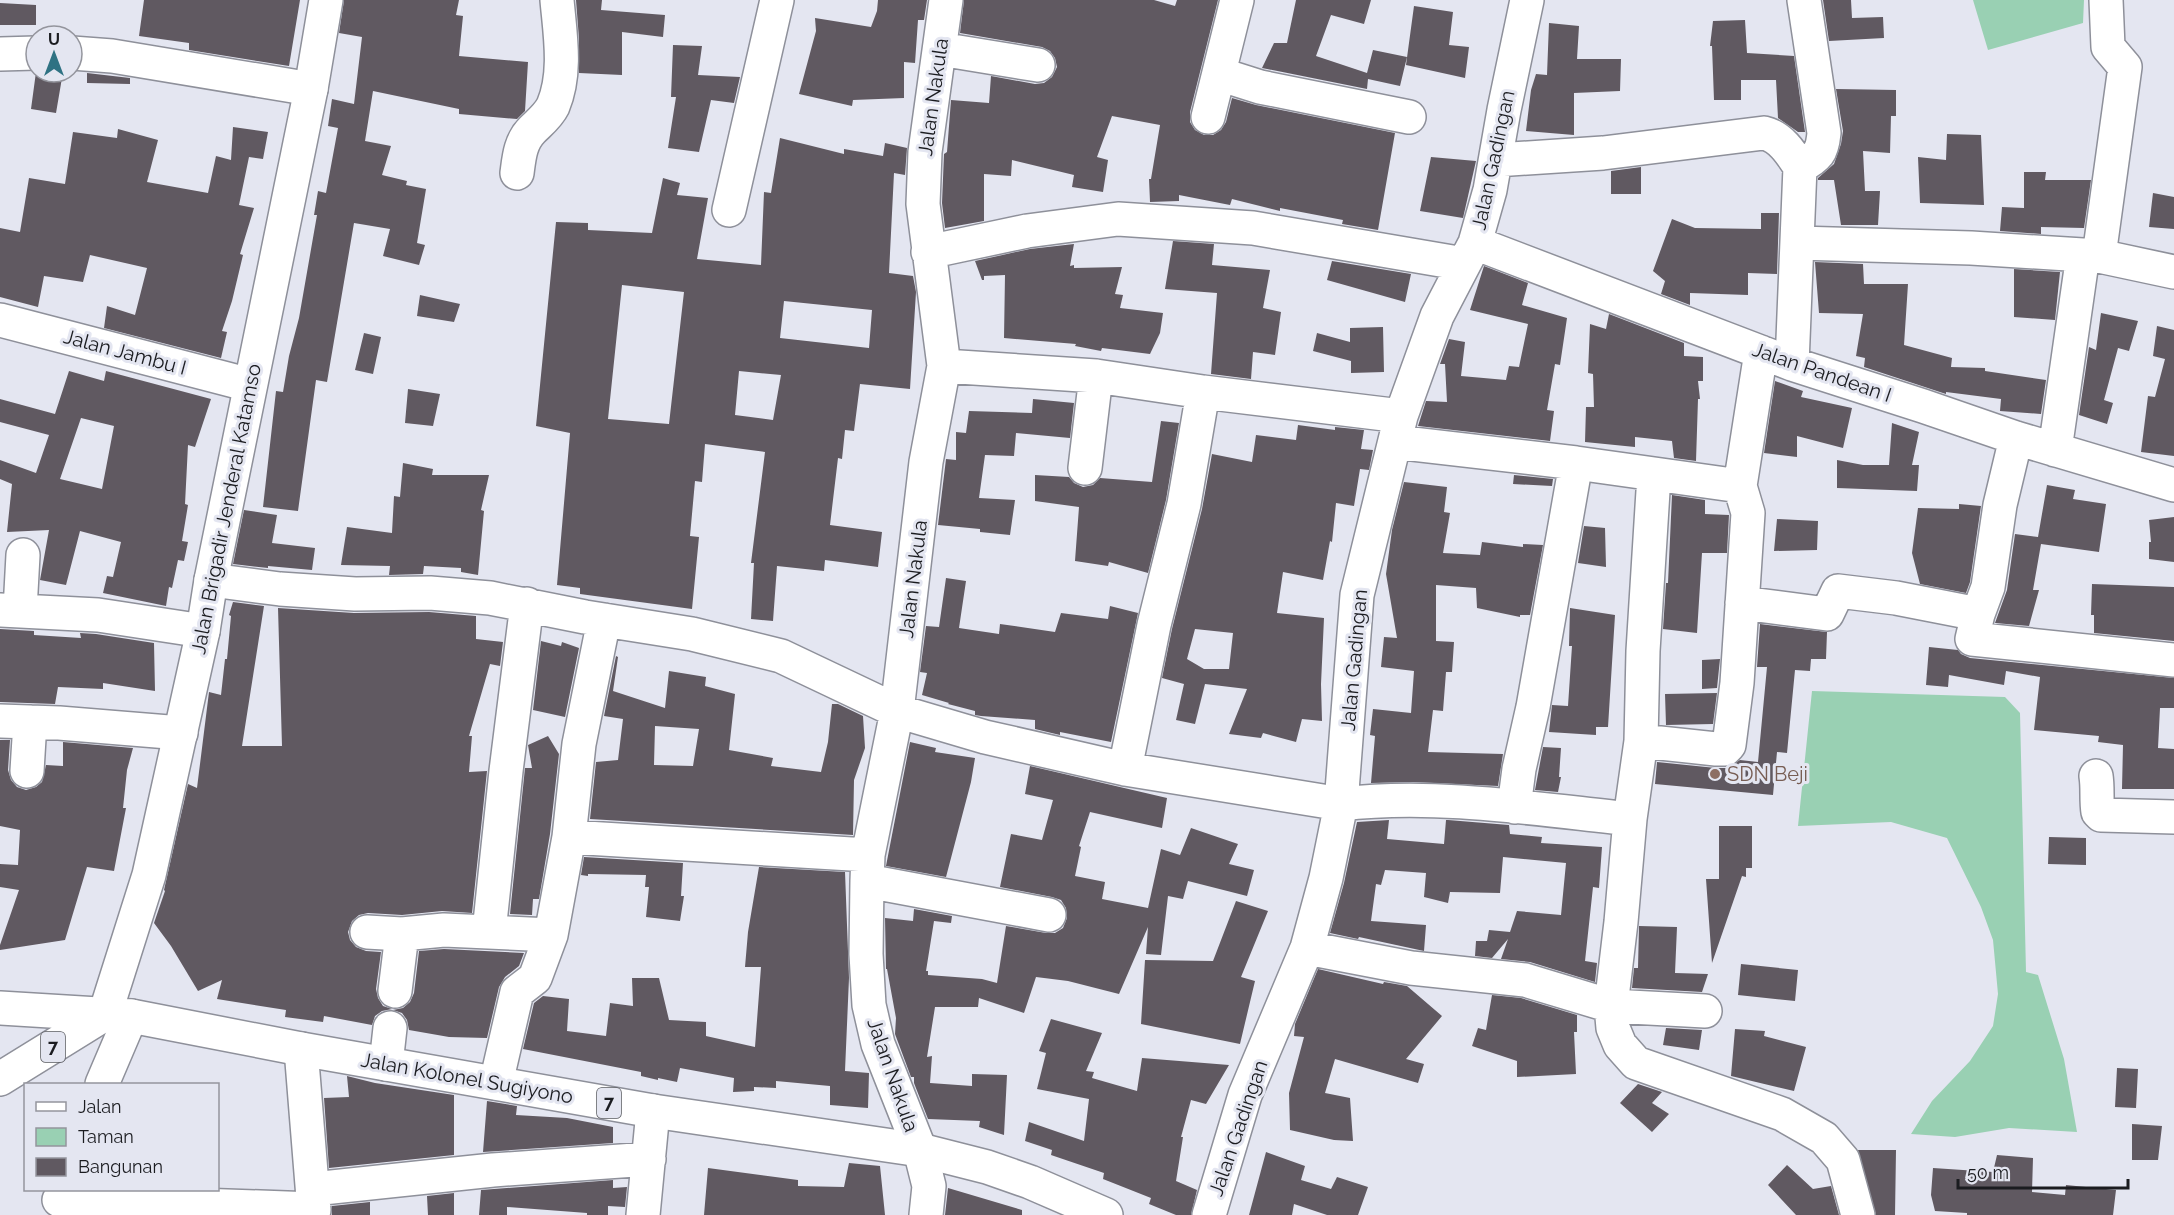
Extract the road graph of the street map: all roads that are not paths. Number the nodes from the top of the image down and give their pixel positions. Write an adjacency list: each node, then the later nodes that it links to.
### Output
1 (326, 0): 15 (main road, Jalan Brigadir Jenderal Katamso)
2 (557, 0): 20 (main road)
3 (777, 0): 21 (main road)
4 (946, 0): 9 (main road, Jalan Nakula)
5 (1237, 0): 14 (main road)
6 (1527, 0): 18 (main road, Jalan Gadingan)
7 (1804, 0): 19 (main road)
8 (2106, 0): 25 (main road)
9 (940, 49): 13 (main road); 23 (main road, Jalan Nakula)
10 (24, 53): 11 (main road)
11 (0, 54)
12 (84, 54): 15 (main road)
13 (1038, 65)
14 (1219, 74): 16 (main road); 17 (main road)
15 (311, 89): 32 (main road, Jalan Brigadir Jenderal Katamso)
16 (1208, 117)
17 (1409, 117)
18 (1496, 160): 19 (main road); 24 (main road, Jalan Gadingan)
19 (1800, 167): 22 (main road)
20 (517, 173)
21 (729, 210)
22 (1798, 243): 25 (main road); 29 (main road)
23 (928, 252): 24 (main road, Jalan Pandean I); 30 (main road, Jalan Nakula)
24 (1469, 253): 28 (main road, Jalan Pandean I); 34 (main road, Jalan Gadingan)
25 (2091, 256): 26 (main road); 36 (main road)
26 (2174, 272)
27 (0, 320): 32 (main road, Jalan Jambu I)
28 (1761, 352): 29 (main road, Jalan Pandean I); 41 (main road)
29 (1792, 364): 35 (main road, Jalan Pandean I)
30 (945, 366): 31 (main road); 51 (main road, Jalan Nakula)
31 (1096, 376): 33 (main road); 38 (main road)
32 (250, 385): 43 (main road, Jalan Brigadir Jenderal Katamso)
33 (1203, 392): 34 (main road); 55 (main road)
34 (1398, 429): 37 (main road); 58 (main road, Jalan Gadingan)
35 (2016, 438): 36 (main road, Jalan Pandean I); 47 (main road)
36 (2055, 450): 40 (main road, Jalan Pandean I)
37 (1576, 463): 39 (main road); 59 (main road)
38 (1085, 468)
39 (1654, 475): 41 (main road); 54 (main road)
40 (2174, 485)
41 (1740, 486): 44 (main road)
42 (23, 555): 46 (main road)
43 (211, 579): 45 (main road); 49 (main road, Jalan Brigadir Jenderal Katamso)
44 (1742, 603): 47 (main road); 54 (main road)
45 (527, 604): 48 (main road); 65 (main road)
46 (10, 610): 49 (main road)
47 (1978, 614): 50 (main road)
48 (604, 620): 51 (main road); 62 (main road)
49 (203, 632): 53 (main road, Jalan Brigadir Jenderal Katamso)
50 (2174, 660)
51 (897, 711): 55 (main road); 63 (main road, Jalan Nakula)
52 (15, 721): 53 (main road); 56 (main road)
53 (180, 733): 74 (main road, Jalan Brigadir Jenderal Katamso)
54 (1641, 741): 61 (main road)
55 (1125, 769): 58 (main road)
56 (27, 771)
57 (2097, 776): 60 (main road)
58 (1341, 804): 59 (main road); 69 (main road, Jalan Gadingan)
59 (1514, 807): 61 (main road)
60 (2174, 817)
61 (1630, 819): 71 (main road)
62 (569, 837): 63 (main road); 68 (main road)
63 (867, 868): 64 (main road); 82 (main road, Jalan Nakula)
64 (1049, 915)
65 (489, 932): 67 (main road); 68 (main road)
66 (367, 933): 67 (main road)
67 (402, 934): 70 (main road)
68 (551, 935): 80 (main road)
69 (1307, 948): 71 (main road); 89 (main road, Jalan Gadingan)
70 (395, 991)
71 (1611, 1006): 73 (main road); 90 (main road)
72 (0, 1008): 74 (main road, 7)
73 (1706, 1011)
74 (118, 1015): 76 (main road, Jalan Kolonel Sugiyono / 7); 78 (main road, 7); 79 (main road, Jalan Brigadir Jenderal Katamso)
75 (390, 1028): 77 (main road)
76 (301, 1049): 77 (main road, Jalan Kolonel Sugiyono / 7); 85 (main road)
77 (386, 1064): 80 (main road, Jalan Kolonel Sugiyono / 7)
78 (0, 1079)
79 (102, 1083)
80 (496, 1083): 81 (main road, Jalan Kolonel Sugiyono / 7)
81 (653, 1111): 82 (main road, Jalan Kolonel Sugiyono / 7); 83 (main road)
82 (920, 1150): 87 (main road, Jalan Nakula); 88 (main road, Jalan Kolonel Sugiyono / 7)
83 (649, 1159): 85 (main road); 86 (main road)
84 (59, 1202): 85 (main road)
85 (313, 1205)
86 (643, 1215)
87 (926, 1215)
88 (1106, 1215)
89 (1209, 1215)
90 (1858, 1215)

